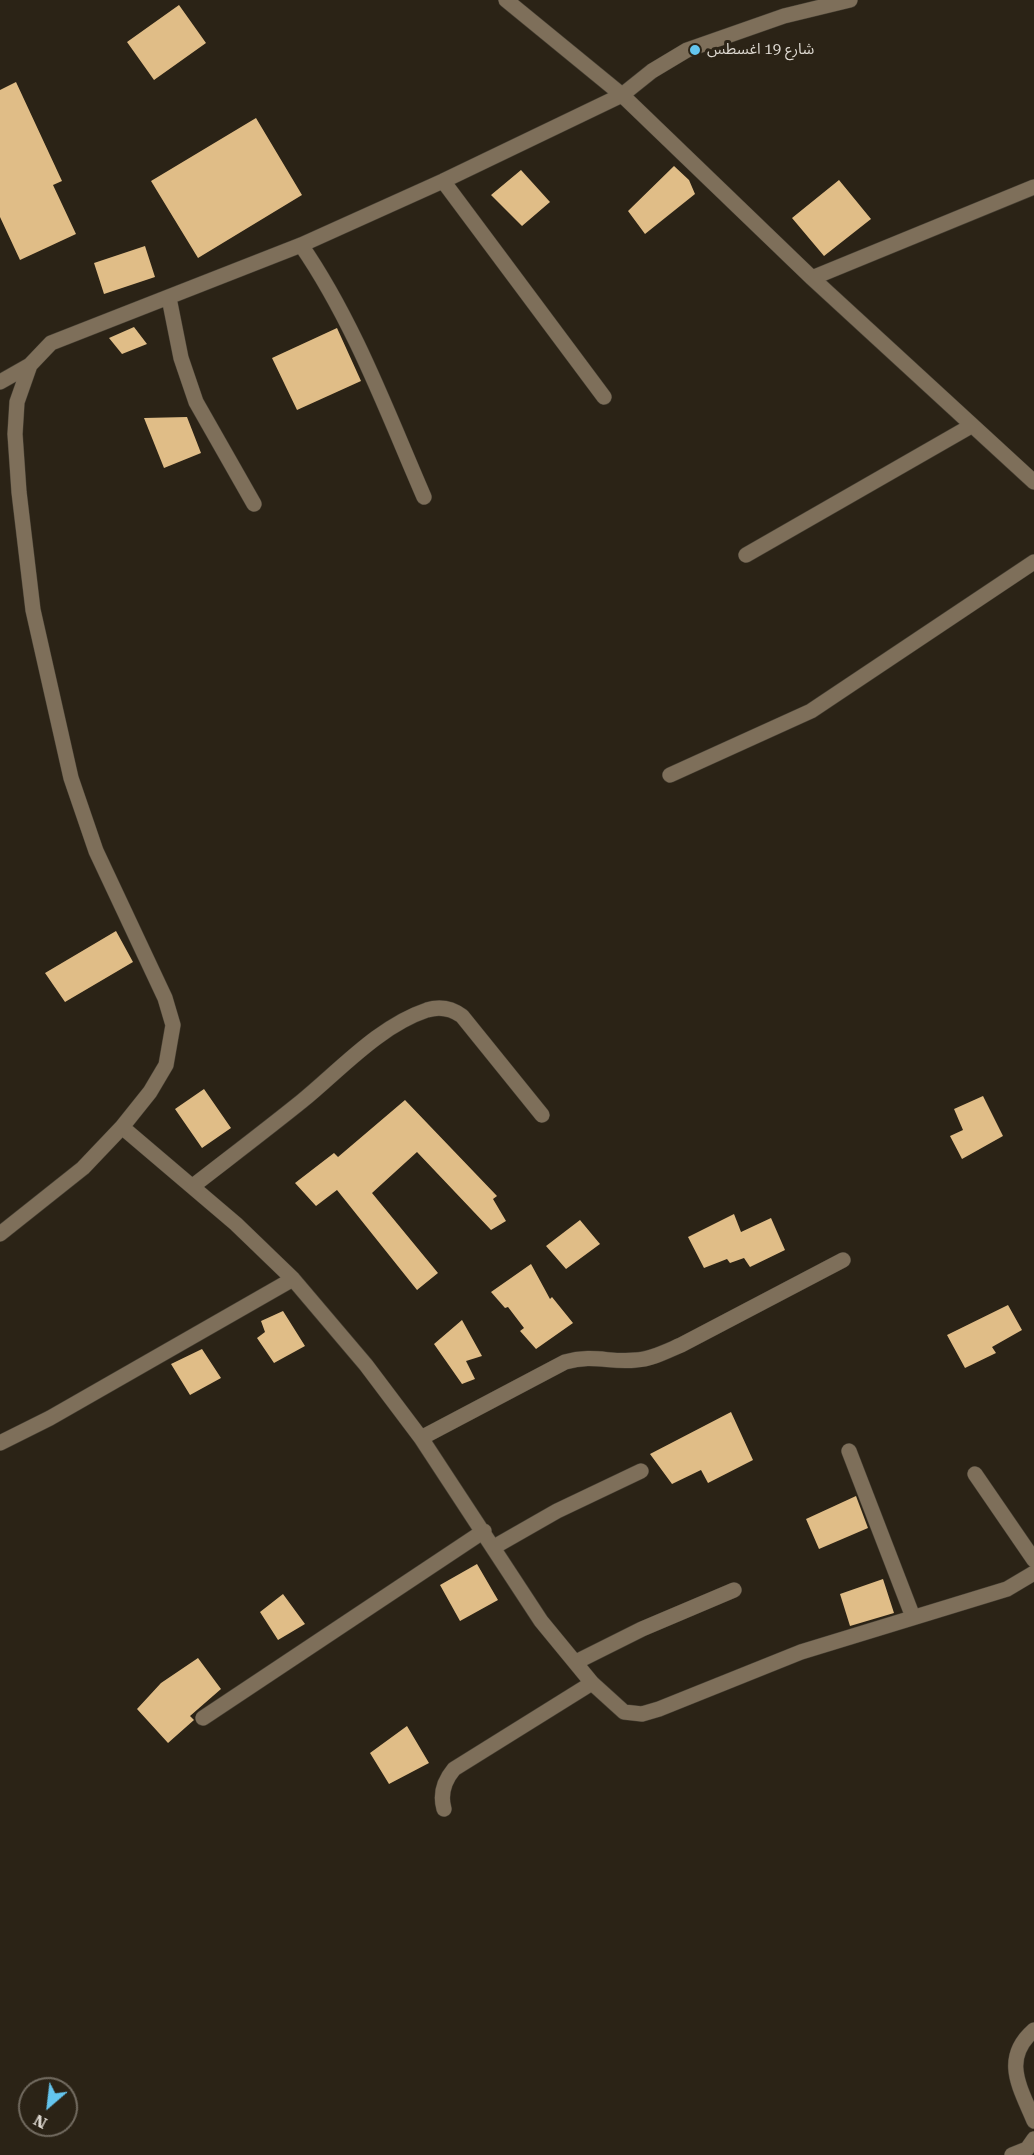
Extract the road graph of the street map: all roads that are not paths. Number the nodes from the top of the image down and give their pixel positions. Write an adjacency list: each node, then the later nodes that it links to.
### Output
1 (506, 0): 3 (street)
2 (850, 0): 3 (street)
3 (622, 95): 4 (street); 7 (street)
4 (443, 181): 6 (street); 11 (street)
5 (1034, 187): 7 (street)
6 (301, 245): 8 (street); 14 (street)
7 (812, 278): 12 (street)
8 (169, 298): 9 (street); 15 (street)
9 (30, 365): 10 (street); 20 (street)
10 (0, 382)
11 (604, 397)
12 (971, 426): 13 (street); 16 (street)
13 (1034, 482)
14 (424, 497)
15 (254, 504)
16 (746, 555)
17 (1034, 562): 18 (street)
18 (670, 775)
19 (542, 1115): 21 (street)
20 (122, 1127): 21 (street); 22 (street)
21 (193, 1186): 24 (street)
22 (0, 1234)
23 (843, 1260): 25 (street)
24 (293, 1280): 25 (street); 26 (street)
25 (421, 1438): 30 (street)
26 (0, 1443)
27 (849, 1451): 35 (street)
28 (641, 1472): 31 (street)
29 (975, 1474): 32 (street)
30 (484, 1531): 31 (street); 38 (street)
31 (494, 1547): 36 (street)
32 (1034, 1560)
33 (1034, 1573): 35 (street)
34 (734, 1590): 36 (street)
35 (913, 1617): 37 (street)
36 (576, 1662): 37 (street)
37 (592, 1683): 39 (street)
38 (203, 1718)
39 (444, 1809)
40 (1034, 2030): 41 (street)
41 (1034, 2121)
42 (1034, 2139): 43 (street)
43 (1012, 2155)

